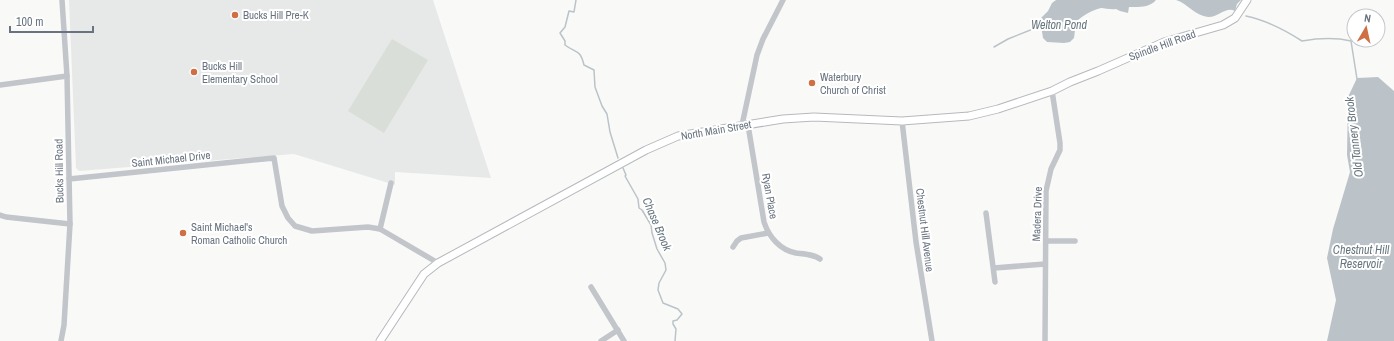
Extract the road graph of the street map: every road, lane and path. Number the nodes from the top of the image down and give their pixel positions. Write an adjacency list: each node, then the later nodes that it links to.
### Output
1 (62, 0): 4 (street, Bucks Hill Road)
2 (783, 0): 9 (street)
3 (1247, 0): 5 (main road, Spindle Hill Road)
4 (68, 76): 6 (street); 10 (street, Bucks Hill Road)
5 (1070, 82): 7 (main road, North Main Street)
6 (0, 85)
7 (1052, 91): 8 (main road, North Main Street); 17 (street, Madera Drive)
8 (902, 120): 9 (main road, North Main Street); 31 (street, Chestnut Hill Avenue)
9 (745, 125): 16 (street, Ryan Place); 21 (main road, North Main Street)
10 (69, 179): 14 (street, Bucks Hill Road); 15 (street, Saint Michael Drive)
11 (391, 183): 15 (street)
12 (986, 213): 23 (street)
13 (0, 215): 14 (street)
14 (70, 224): 27 (street, Bucks Hill Road)
15 (380, 229): 21 (street)
16 (768, 233): 19 (street); 20 (street, Ryan Place)
17 (1046, 241): 18 (street); 22 (street, Madera Drive)
18 (1075, 241)
19 (733, 247)
20 (820, 259)
21 (438, 262): 28 (main road, North Main Street)
22 (1045, 264): 23 (street); 32 (street, Madera Drive)
23 (994, 268): 24 (street)
24 (996, 282)
25 (591, 288): 26 (street)
26 (618, 330): 29 (street); 30 (street)
27 (61, 341)
28 (380, 341)
29 (601, 341)
30 (624, 341)
31 (932, 341)
32 (1045, 341)

